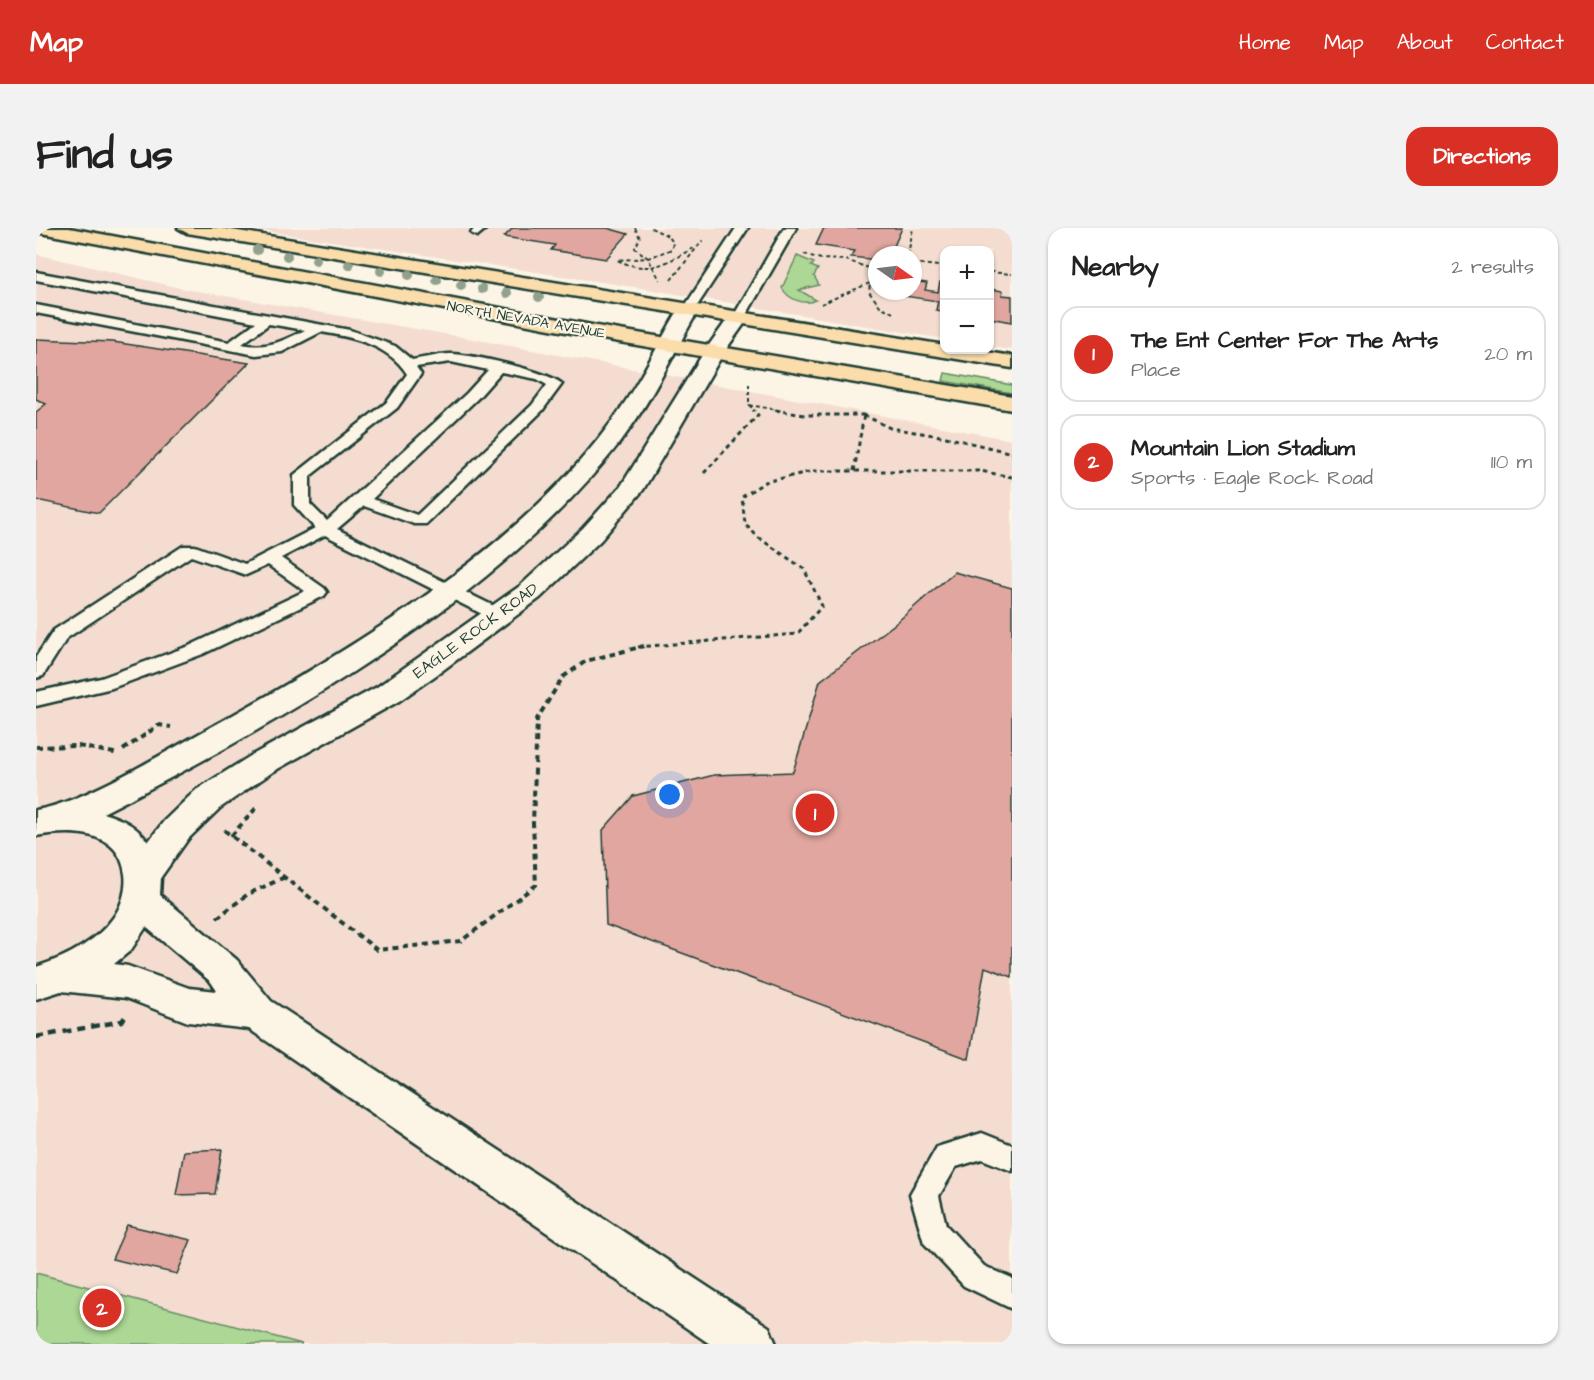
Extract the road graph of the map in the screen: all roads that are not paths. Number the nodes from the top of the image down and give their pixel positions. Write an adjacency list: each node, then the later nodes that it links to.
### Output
1 (41, 228): 12 (main road, NORTH NEVADA AVENUE)
2 (187, 228): 8 (main road)
3 (742, 228): 8 (lane)
4 (790, 228): 9 (lane)
5 (36, 276): 6 (lane)
6 (71, 283): 7 (lane); 10 (lane)
7 (36, 308): 13 (lane)
8 (689, 309): 9 (main road); 12 (street)
9 (739, 317): 14 (street, EAGLE ROCK ROAD); 15 (main road)
10 (267, 320): 11 (lane); 13 (lane)
11 (317, 329): 13 (lane); 16 (lane)
12 (667, 345): 14 (main road, NORTH NEVADA AVENUE); 22 (street)
13 (232, 346)
14 (714, 352): 18 (main road, NORTH NEVADA AVENUE); 23 (street, EAGLE ROCK ROAD)
15 (1012, 362)
16 (410, 364): 17 (lane); 20 (lane)
17 (498, 367): 19 (lane); 19 (lane)
18 (1012, 403)
19 (361, 500): 20 (lane)
20 (325, 529): 21 (lane); 22 (lane)
21 (269, 558): 24 (lane); 25 (lane)
22 (450, 592): 23 (lane); 26 (street)
23 (498, 615): 27 (street, EAGLE ROCK ROAD)
24 (36, 672)
25 (36, 699)
26 (49, 821): 27 (street)
27 (143, 887): 28 (street, EAGLE ROCK ROAD); 29 (street)
28 (49, 979): 29 (street)
29 (257, 1013): 32 (street)
30 (1012, 1158): 31 (lane)
31 (1012, 1294)
32 (753, 1344)

